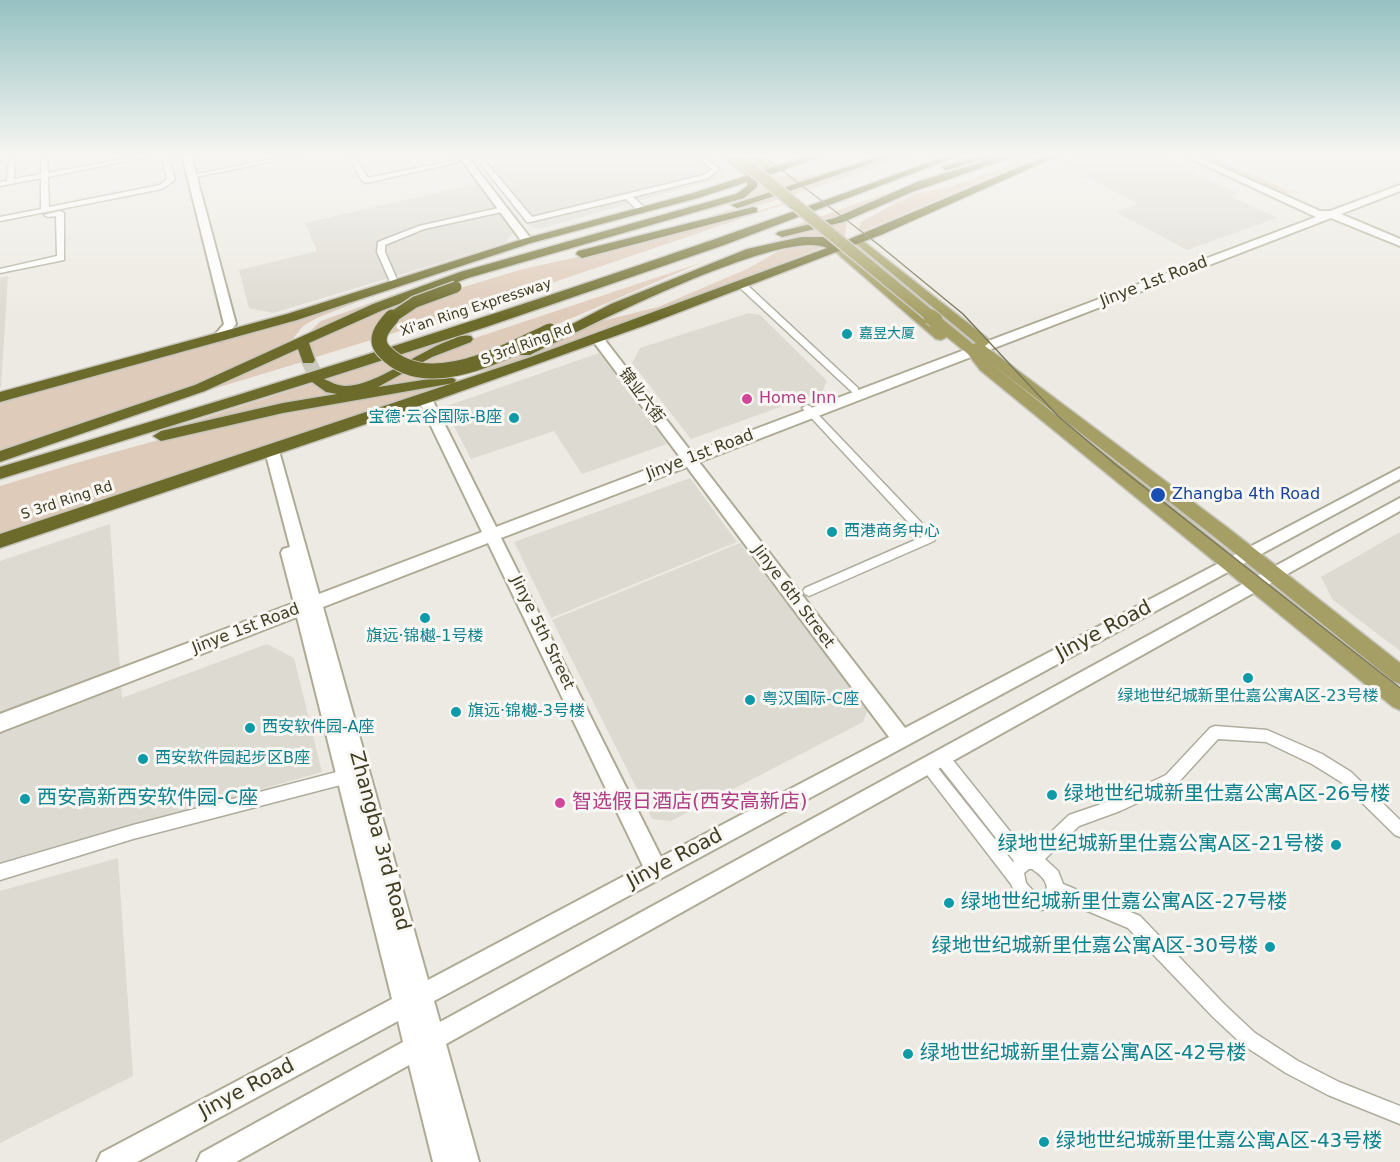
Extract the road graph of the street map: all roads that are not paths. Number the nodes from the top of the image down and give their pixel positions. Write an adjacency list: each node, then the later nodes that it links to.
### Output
1 (49, 209): 24 (street)
2 (202, 209): 40 (street)
3 (204, 209): 39 (street)
4 (503, 209): 29 (street); 33 (street)
5 (521, 209): 6 (street)
6 (574, 209)
7 (641, 209): 29 (highway)
8 (671, 209): 43 (highway)
9 (697, 209): 36 (highway)
10 (722, 209): 36 (highway)
11 (755, 209): 37 (highway, bridge)
12 (785, 209): 51 (highway, Xi'an Ring Expressway)
13 (803, 209): 38 (main road, bridge)
14 (808, 209): 38 (main road)
15 (808, 209): 34 (highway, Xi'an Ring Expressway)
16 (830, 209): 34 (highway)
17 (864, 209): 44 (highway)
18 (872, 209): 28 (highway)
19 (914, 209): 28 (highway, S 3rd Ring Rd)
20 (1319, 209): 25 (street)
21 (1324, 209): 25 (street)
22 (1335, 209): 25 (street, Jinye 1st Road)
23 (1336, 209): 25 (street, Jinye 1st Road)
24 (45, 210): 26 (street)
25 (1328, 212): 30 (street); 42 (street, Jinye 1st Road)
26 (0, 219)
27 (0, 225): 32 (street)
28 (854, 233): 31 (highway, S 3rd Ring Rd); 42 (main road)
29 (527, 240): 33 (highway)
30 (1400, 241)
31 (837, 248): 35 (highway, S 3rd Ring Rd); 37 (highway); 42 (main road)
32 (0, 271)
33 (395, 284): 39 (highway)
34 (594, 285): 53 (highway, Xi'an Ring Expressway)
35 (741, 285): 41 (highway, S 3rd Ring Rd); 45 (street)
36 (426, 288): 51 (highway)
37 (616, 307): 54 (highway)
38 (938, 319): 42 (main road)
39 (254, 328): 40 (highway)
40 (219, 338): 46 (highway)
41 (597, 338): 47 (highway, S 3rd Ring Rd); 50 (street, 锦业六街)
42 (973, 347): 45 (street, Jinye 1st Road); 48 (street, Jinye 1st Road); 58 (main road)
43 (308, 360)
44 (319, 382)
45 (855, 390): 48 (street, Jinye 1st Road)
46 (0, 397)
47 (425, 399): 49 (highway, S 3rd Ring Rd); 56 (street, Jinye 5th Street)
48 (809, 410): 50 (street, Jinye 1st Road); 60 (street)
49 (268, 452): 57 (highway, S 3rd Ring Rd); 61 (street, Zhangba 3rd Road)
50 (687, 457): 56 (street, Jinye 1st Road); 66 (street, Jinye 6th Street)
51 (0, 459)
52 (1400, 472): 58 (street, Jinye Road)
53 (0, 473)
54 (0, 480)
55 (1400, 504): 59 (street, Jinye Road)
56 (493, 532): 61 (street, Jinye 1st Road); 71 (street, Jinye 5th Street)
57 (0, 541)
58 (1238, 559): 59 (main road); 66 (street, Jinye Road)
59 (1265, 580): 62 (main road); 63 (main road); 67 (street, Jinye Road)
60 (809, 591)
61 (307, 601): 64 (street, Jinye 1st Road); 65 (street, Jinye 1st Road); 68 (street, Zhangba 3rd Road); 75 (street, Zhangba 3rd Road)
62 (1400, 675)
63 (1400, 701)
64 (0, 714)
65 (0, 723)
66 (902, 739): 71 (street, Jinye Road)
67 (935, 763): 70 (street); 73 (street); 76 (street, Jinye Road)
68 (348, 776): 72 (street); 75 (street, Zhangba 3rd Road)
69 (1400, 830): 70 (street)
70 (1028, 862): 73 (street); 74 (street)
71 (656, 869): 75 (street, Jinye Road)
72 (0, 872)
73 (1016, 878): 74 (street)
74 (1055, 889): 77 (street)
75 (414, 999): 76 (street); 78 (street, Jinye Road)
76 (425, 1043): 79 (street, Jinye Road); 80 (street); 81 (street)
77 (1400, 1115)
78 (110, 1162)
79 (210, 1162)
80 (446, 1162)
81 (466, 1162)

